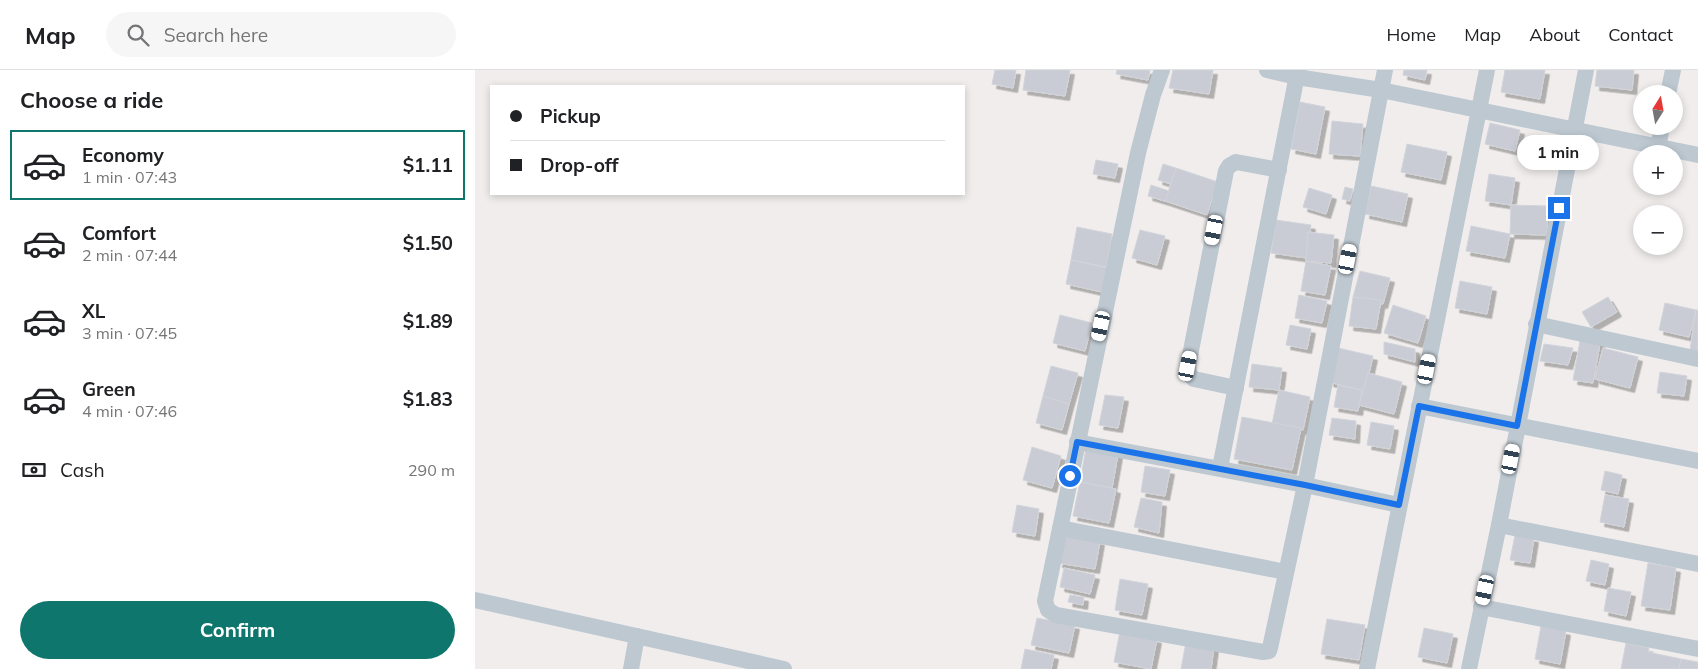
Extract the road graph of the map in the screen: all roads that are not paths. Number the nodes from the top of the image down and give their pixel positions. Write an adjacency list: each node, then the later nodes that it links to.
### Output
1 (1162, 70): 21 (street)
2 (1267, 70): 7 (street)
3 (1385, 70): 9 (street)
4 (1487, 70): 10 (street)
5 (1586, 70): 11 (street)
6 (1673, 70): 8 (street)
7 (1298, 73): 9 (street); 15 (street)
8 (1670, 85)
9 (1381, 90): 10 (street); 24 (street)
10 (1479, 110): 11 (street); 19 (street)
11 (1574, 131): 12 (street); 16 (street)
12 (1643, 145)
13 (1683, 152): 14 (street)
14 (1698, 155)
15 (1279, 170): 18 (street); 18 (street)
16 (1536, 324): 17 (street); 20 (street)
17 (1698, 359)
18 (1236, 388): 23 (street)
19 (1419, 406): 20 (street); 25 (street)
20 (1517, 426): 22 (street); 26 (street)
21 (1077, 442): 23 (street); 27 (street)
22 (1698, 461)
23 (1220, 468): 24 (street)
24 (1305, 485): 25 (street); 29 (street)
25 (1399, 505): 36 (street)
26 (1499, 525): 28 (street); 31 (street)
27 (1060, 528): 29 (street); 29 (street)
28 (1698, 564)
29 (1286, 572)
30 (475, 600): 32 (street)
31 (1481, 607): 33 (street); 37 (street)
32 (637, 636): 34 (street); 35 (street)
33 (1698, 648)
34 (631, 669)
35 (784, 669)
36 (1367, 669)
37 (1469, 669)

